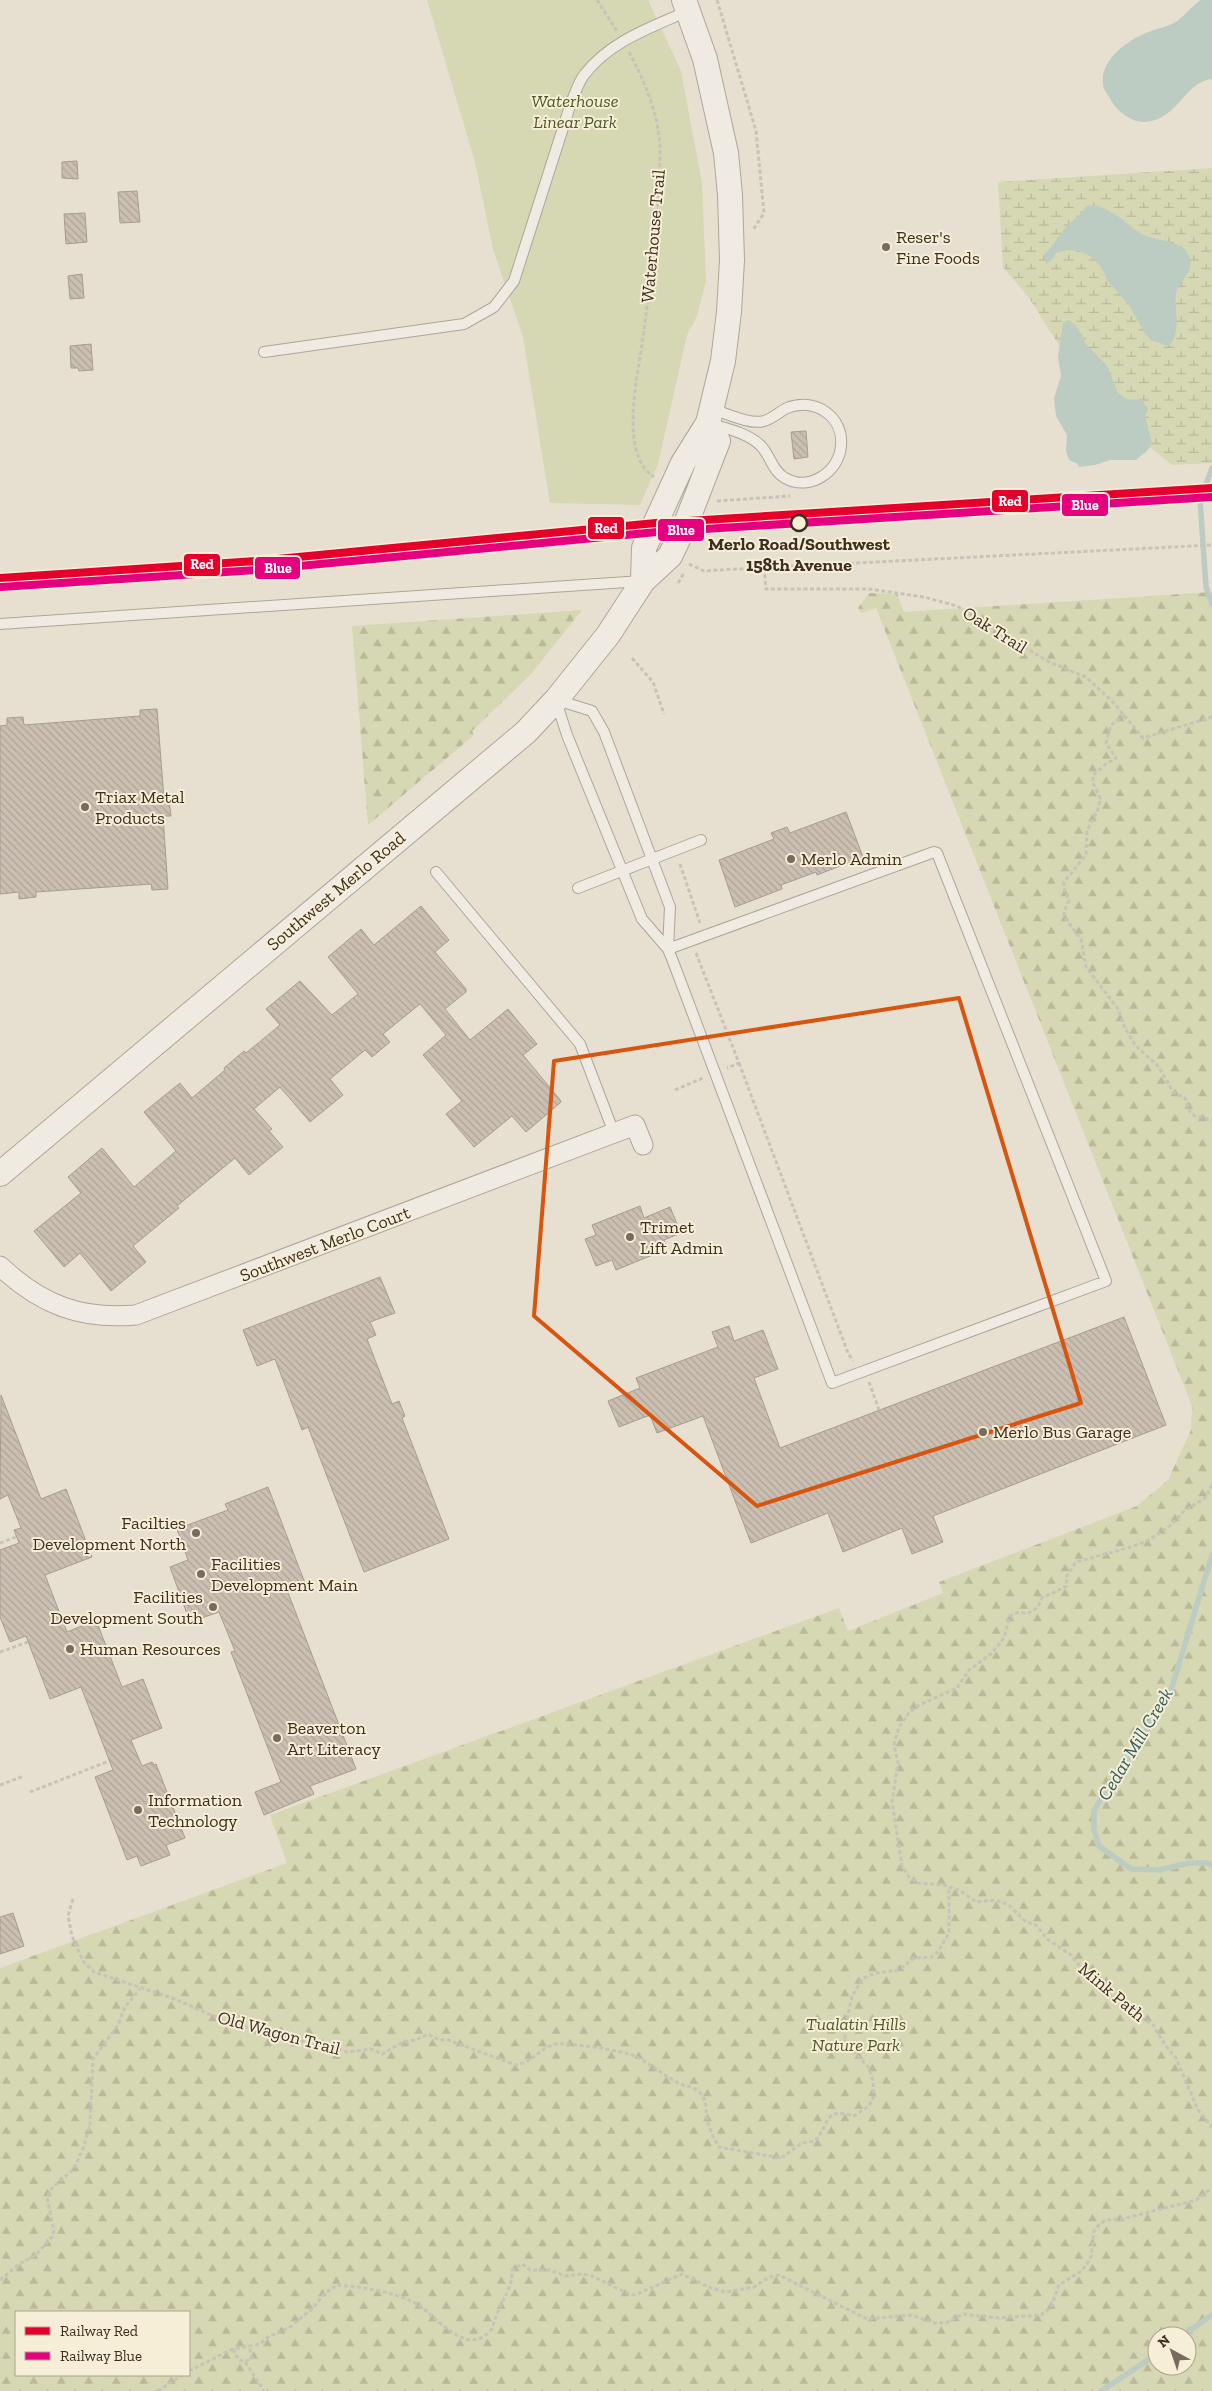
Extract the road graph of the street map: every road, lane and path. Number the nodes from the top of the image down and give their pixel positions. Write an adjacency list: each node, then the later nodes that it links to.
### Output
1 (597, 0): 3 (path, Waterhouse Trail)
2 (686, 5): 3 (lane); 5 (street)
3 (622, 40): 4 (lane); 6 (path, Waterhouse Trail)
4 (264, 352)
5 (710, 416): 7 (lane); 7 (lane); 12 (street, Southwest Merlo Road)
6 (655, 478)
7 (798, 482): 8 (path)
8 (708, 502)
9 (1212, 545): 11 (path)
10 (688, 564): 11 (path)
11 (764, 568): 17 (path, Oak Trail)
12 (643, 581): 13 (lane); 15 (street, Southwest Merlo Road)
13 (0, 624)
14 (632, 658): 16 (path)
15 (556, 700): 20 (lane); 22 (lane); 33 (street, Southwest Merlo Road)
16 (664, 714)
17 (1125, 715): 18 (path, Oak Trail); 30 (path)
18 (1212, 717)
19 (701, 840): 20 (lane)
20 (653, 858): 22 (lane); 26 (lane)
21 (680, 864): 25 (path)
22 (623, 870): 24 (lane); 26 (lane)
23 (436, 872): 31 (lane)
24 (578, 888)
25 (698, 938): 26 (lane); 27 (path); 35 (lane)
26 (668, 949): 28 (lane)
27 (739, 1063): 28 (path); 35 (path)
28 (715, 1073): 29 (path); 35 (lane)
29 (674, 1090)
30 (1212, 1120)
31 (614, 1133): 32 (street, Southwest Merlo Court); 34 (street, Southwest Merlo Court)
32 (643, 1145)
33 (0, 1174)
34 (0, 1266)
35 (863, 1371): 36 (path)
36 (880, 1410)
37 (1212, 1485): 46 (path)
38 (16, 1537): 39 (path)
39 (0, 1543)
40 (28, 1642): 41 (path)
41 (0, 1652)
42 (109, 1761): 45 (path)
43 (24, 1776): 44 (path)
44 (0, 1785)
45 (30, 1792)
46 (949, 1887): 48 (path, Old Wagon Trail); 49 (path, Mink Path)
47 (73, 1899): 48 (path, Old Wagon Trail)
48 (140, 1989): 51 (path)
49 (1212, 2127)
50 (1212, 2188): 52 (path)
51 (0, 2280)
52 (250, 2345): 53 (path); 54 (path)
53 (233, 2349): 54 (path); 55 (path)
54 (245, 2362): 58 (path)
55 (190, 2370)
56 (180, 2376): 57 (path)
57 (158, 2391)
58 (264, 2391)

